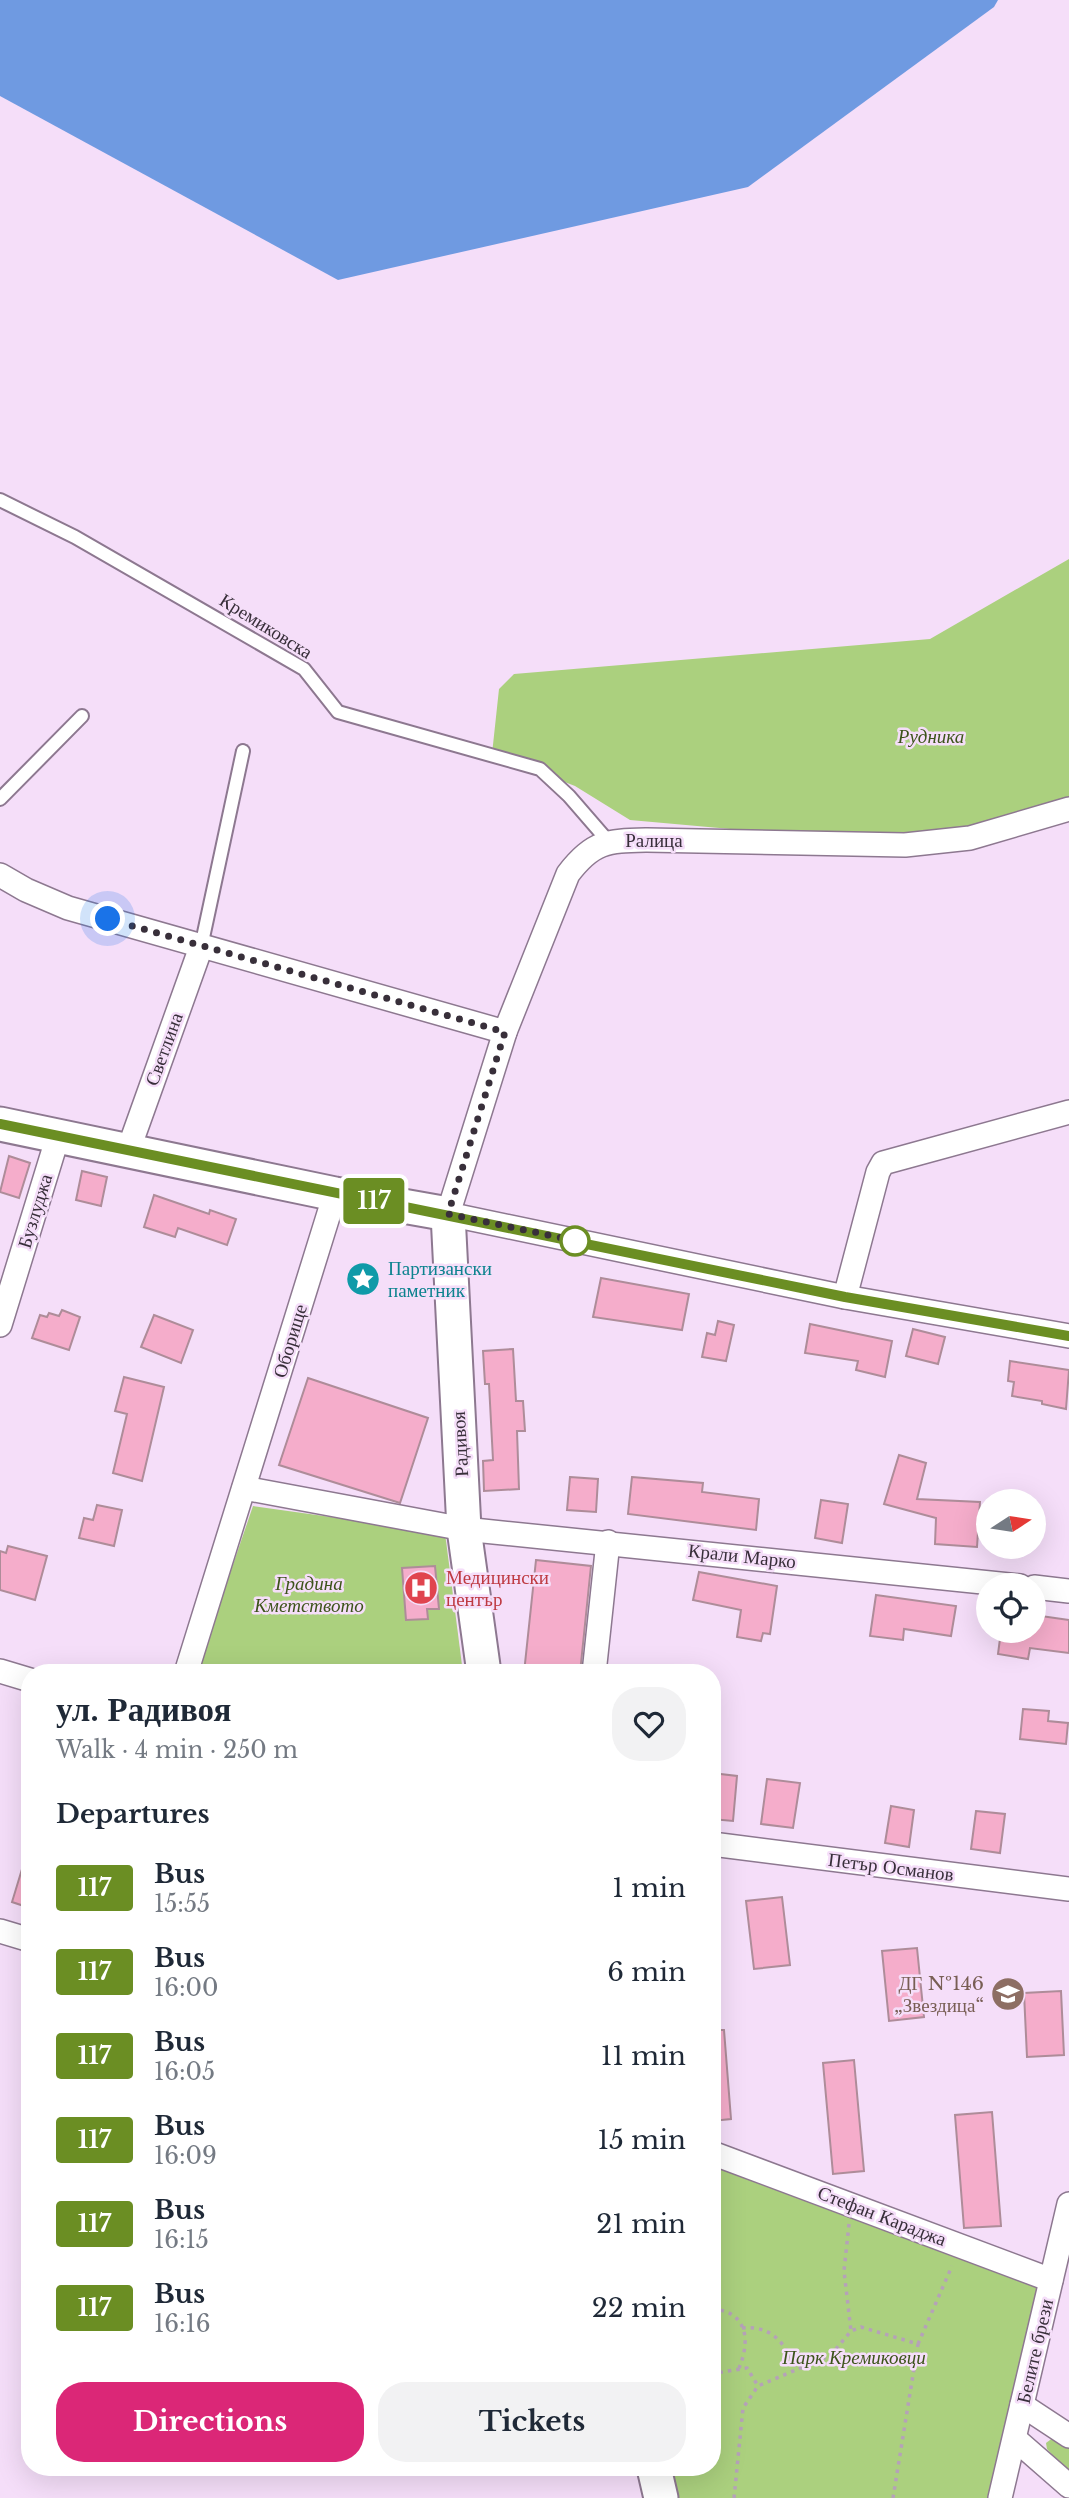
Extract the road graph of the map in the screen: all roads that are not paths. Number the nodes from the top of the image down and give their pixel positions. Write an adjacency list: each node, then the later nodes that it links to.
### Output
1 (0, 500): 6 (lane, Кремиковска)
2 (82, 716): 4 (lane)
3 (243, 751): 8 (lane)
4 (0, 799)
5 (1069, 809): 6 (street, Ралица)
6 (608, 841): 9 (street, Ралица)
7 (0, 875): 8 (street)
8 (201, 947): 9 (street); 13 (street, Светлина)
9 (505, 1032): 15 (street, Ралица)
10 (1069, 1111): 16 (street)
11 (0, 1124): 12 (street)
12 (58, 1136): 13 (street); 17 (street, Бузлуджа)
13 (128, 1151): 14 (street)
14 (335, 1194): 15 (street); 19 (street, Оборище)
15 (448, 1214): 16 (street); 20 (street, Радивоя)
16 (845, 1297): 18 (street)
17 (0, 1325)
18 (1069, 1336)
19 (244, 1488): 20 (street); 25 (street, Оборище)
20 (464, 1530): 21 (street, Крали Марко); 26 (street, Радивоя)
21 (608, 1542): 22 (street, Крали Марко); 27 (street)
22 (976, 1581)
23 (1046, 1588): 24 (street)
24 (1069, 1591)
25 (189, 1664)
26 (483, 1664)
27 (595, 1664)
28 (0, 1671): 29 (street)
29 (21, 1677)
30 (721, 1845): 31 (street, Петър Османов)
31 (1069, 1889)
32 (0, 1931): 33 (street)
33 (21, 1937)
34 (721, 2156): 36 (street, Стефан Караджа)
35 (1069, 2204): 36 (street, Белите брези)
36 (1051, 2280): 37 (street, Белите брези)
37 (1022, 2405): 38 (street); 39 (street, Белите брези)
38 (1069, 2436)
39 (1015, 2439): 41 (street); 43 (street, Белите брези)
40 (656, 2476): 42 (street)
41 (1069, 2486)
42 (661, 2498)
43 (1000, 2498)

